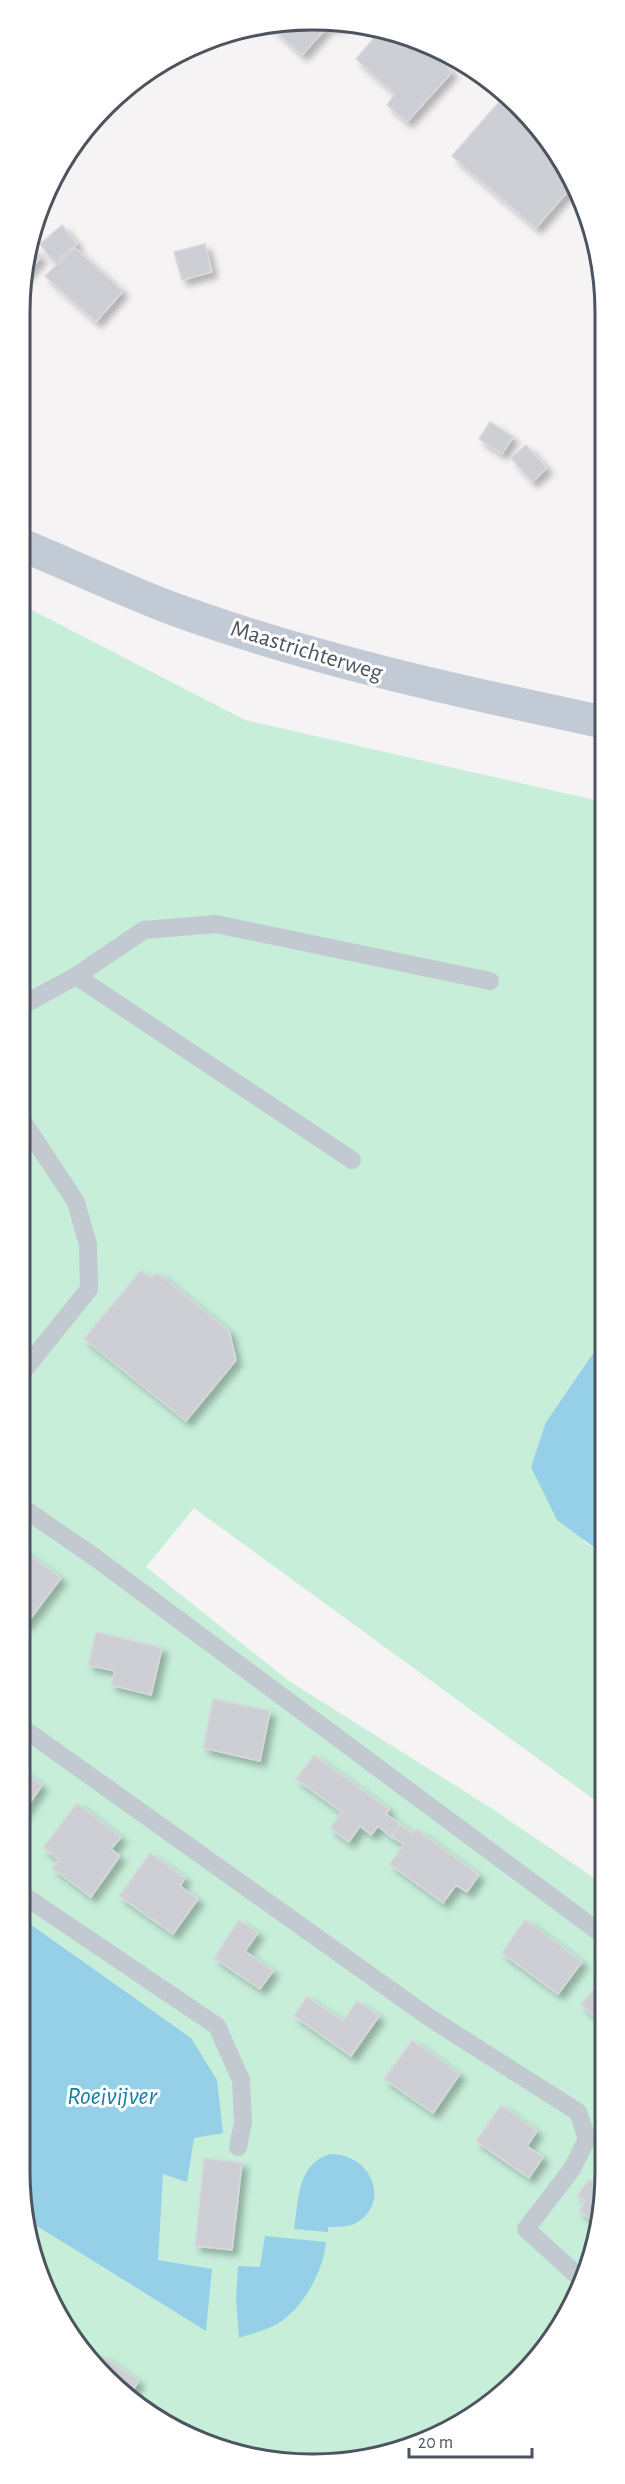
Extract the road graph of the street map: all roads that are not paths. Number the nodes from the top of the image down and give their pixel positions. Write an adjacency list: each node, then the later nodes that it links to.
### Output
1 (30, 548): 2 (main road, Maastrichterweg)
2 (595, 720)
3 (76, 976): 4 (lane); 5 (lane); 7 (lane)
4 (490, 981)
5 (30, 1001)
6 (30, 1133): 8 (lane)
7 (352, 1160)
8 (30, 1362)
9 (30, 1513): 12 (lane)
10 (30, 1733): 14 (lane)
11 (30, 1900): 13 (lane)
12 (595, 1929)
13 (238, 2147)
14 (575, 2274)

